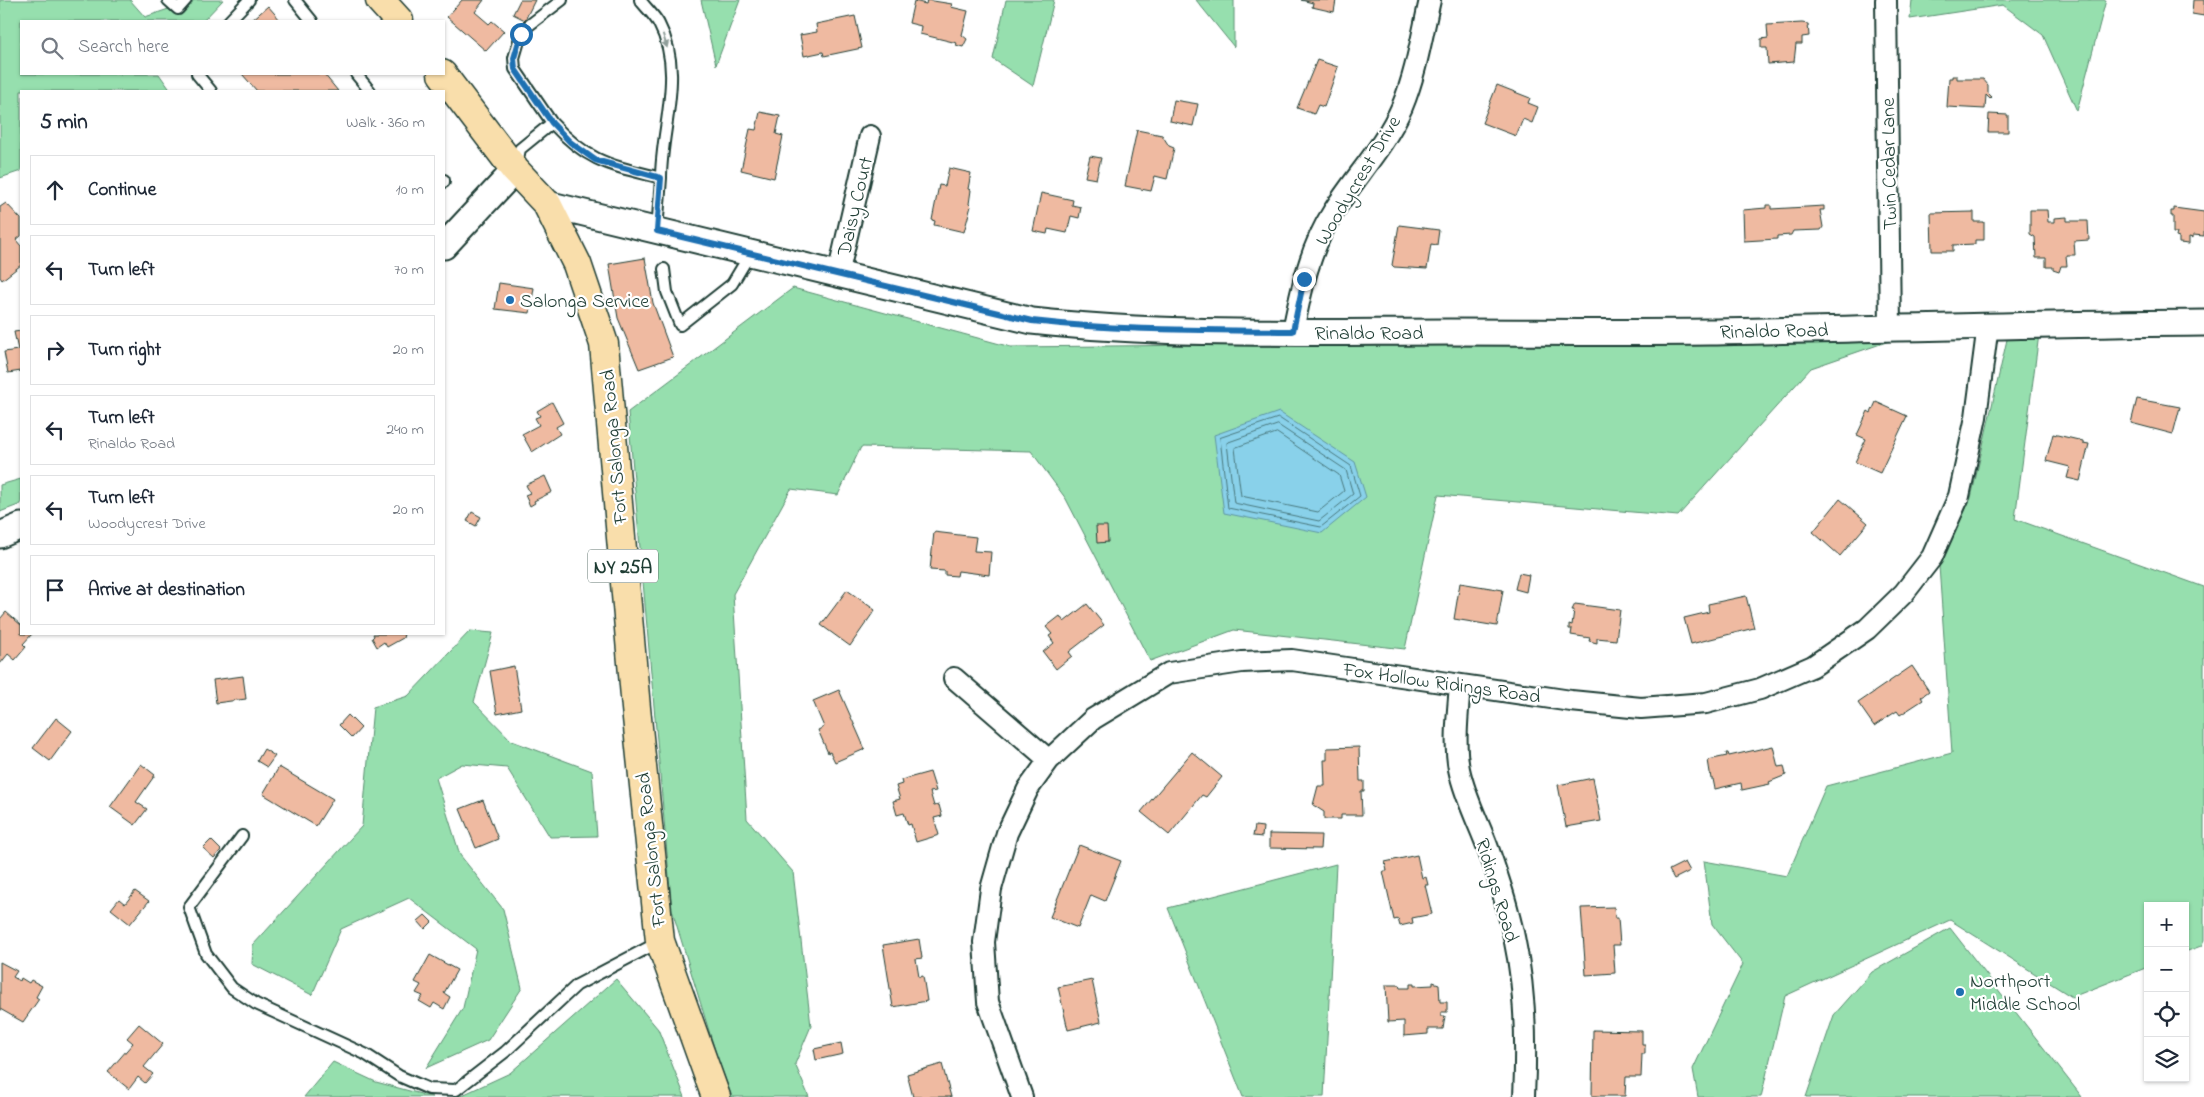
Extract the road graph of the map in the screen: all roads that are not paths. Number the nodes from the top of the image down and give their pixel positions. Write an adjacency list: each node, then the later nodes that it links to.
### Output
1 (168, 0): 2 (lane)
2 (186, 0)
3 (249, 0): 10 (lane)
4 (295, 0): 11 (lane)
5 (380, 0): 12 (main road)
6 (562, 0): 18 (lane)
7 (640, 0): 21 (lane, one-way to 21)
8 (1430, 0): 31 (street, Woodycrest Drive)
9 (1886, 0): 30 (street, Twin Cedar Lane)
10 (230, 20)
11 (311, 20)
12 (397, 20)
13 (198, 75): 16 (lane)
14 (357, 75): 17 (lane)
15 (443, 75): 20 (main road, Fort Salonga Road / NY 25A)
16 (210, 90)
17 (369, 90)
18 (552, 123): 20 (lane); 21 (lane)
19 (870, 136): 27 (street, Daisy Court)
20 (515, 170): 22 (main road, Fort Salonga Road / NY 25A); 24 (street)
21 (661, 178): 23 (lane)
22 (547, 204): 23 (street, Rinaldo Road); 38 (main road, Fort Salonga Road / NY 25A)
23 (657, 231): 25 (street, Rinaldo Road)
24 (445, 245)
25 (750, 253): 26 (lane); 27 (street, Rinaldo Road)
26 (664, 269)
27 (838, 275): 31 (street, Rinaldo Road)
28 (2204, 323): 29 (street, Rinaldo Road)
29 (1988, 325): 30 (street, Rinaldo Road); 35 (street, Fox Hollow Ridings Road)
30 (1890, 328): 31 (street, Rinaldo Road)
31 (1293, 331)
32 (20, 526): 33 (street)
33 (0, 535)
34 (954, 678): 36 (street)
35 (1460, 685): 36 (street, Fox Hollow Ridings Road); 41 (street, Ridings Road)
36 (1049, 760): 40 (street, Fox Hollow Ridings Road)
37 (242, 836): 38 (lane)
38 (660, 942): 39 (main road, Fort Salonga Road / NY 25A)
39 (716, 1097)
40 (1022, 1097)
41 (1524, 1097)

